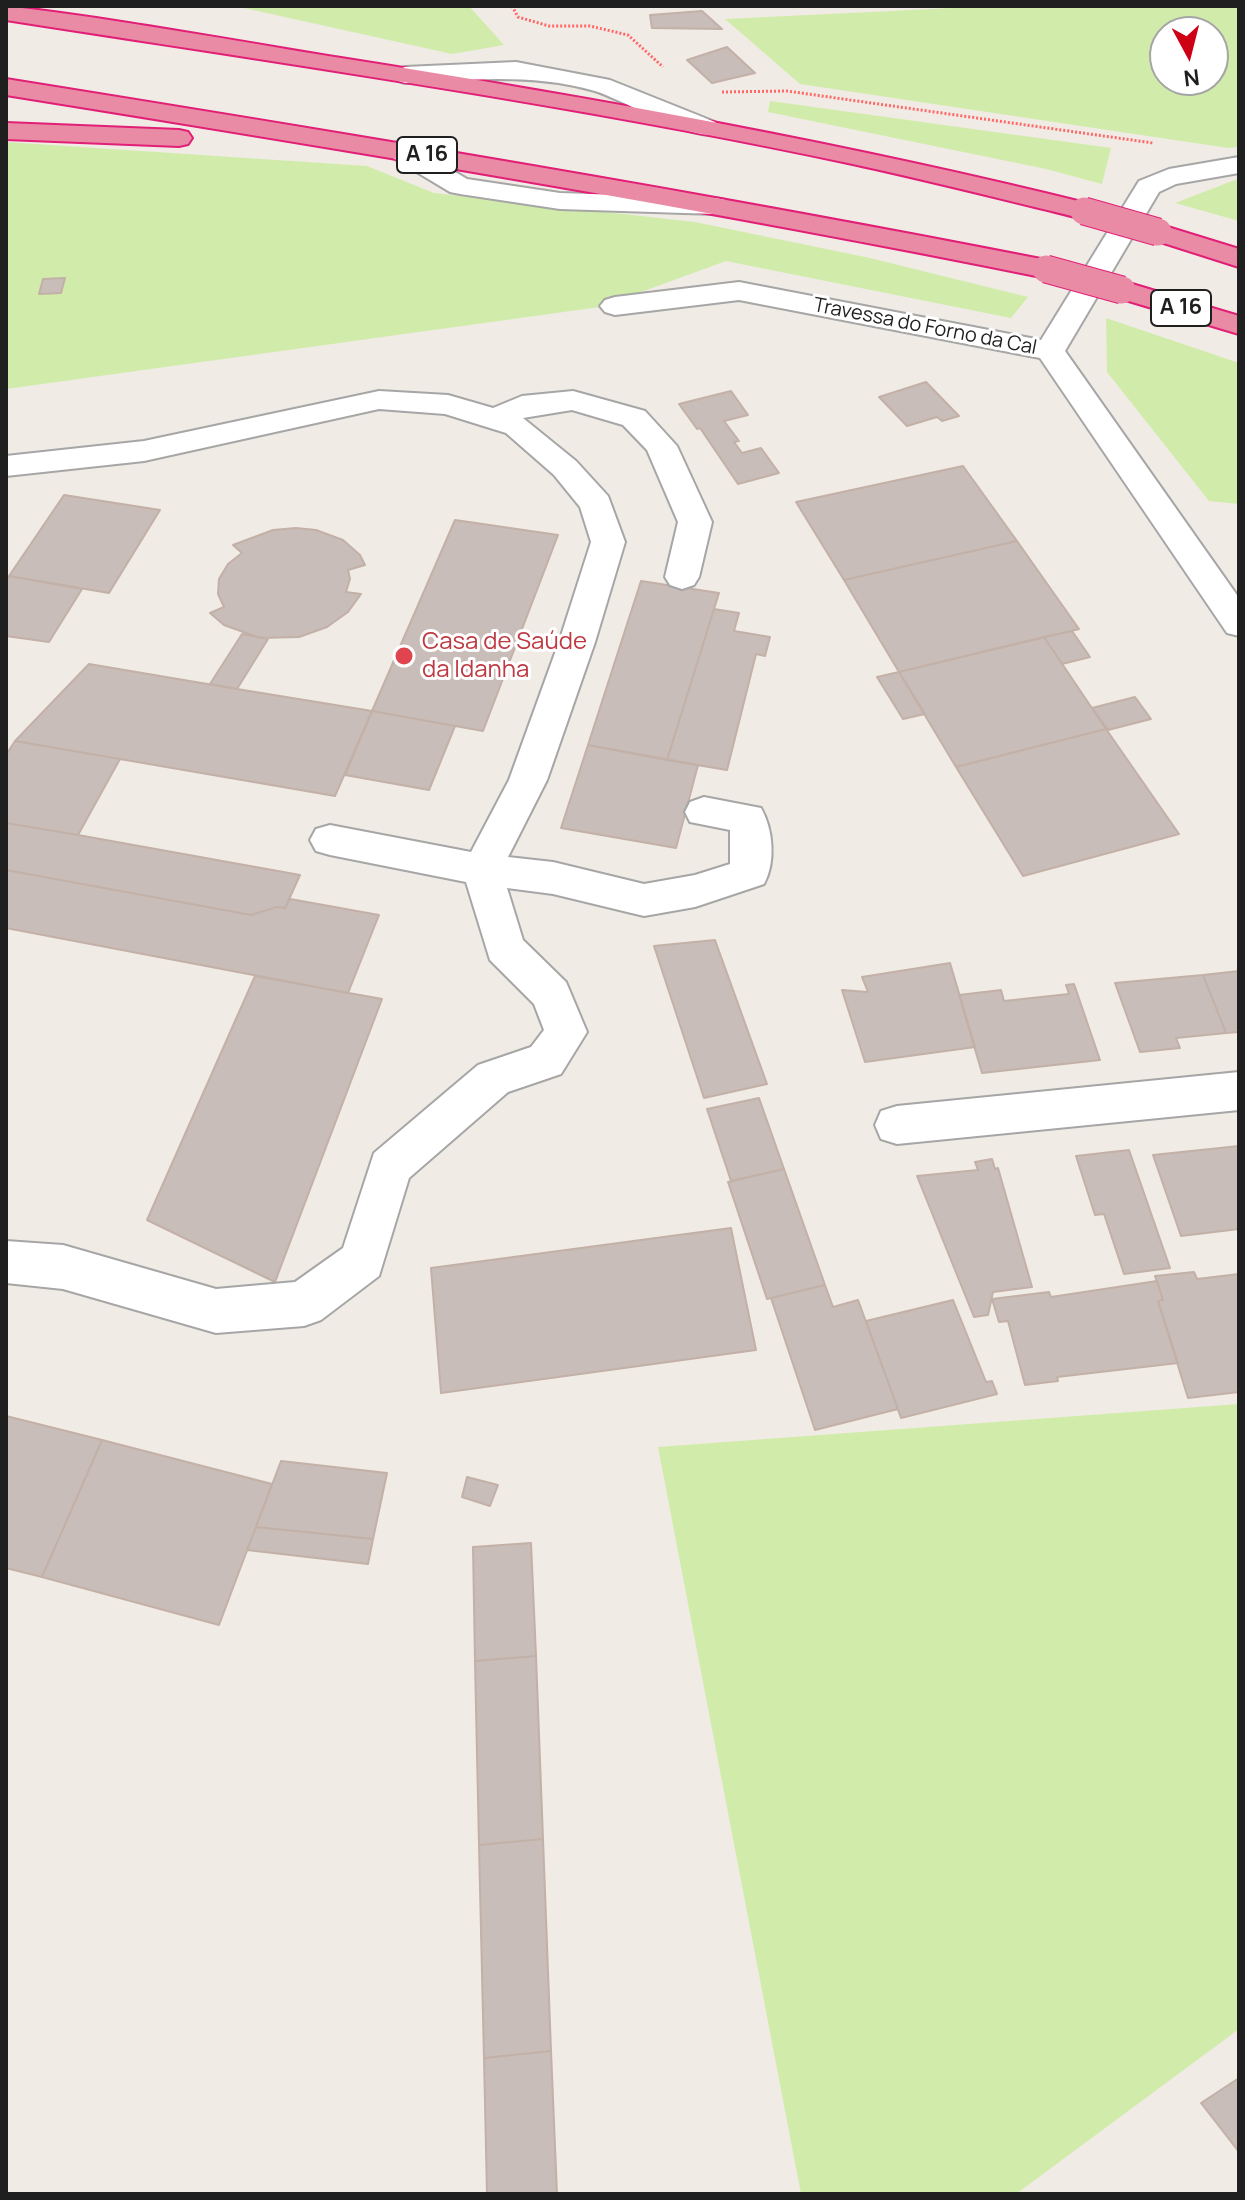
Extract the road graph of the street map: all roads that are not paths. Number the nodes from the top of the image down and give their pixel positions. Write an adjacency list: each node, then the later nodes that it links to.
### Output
1 (6, 13): 3 (highway)
2 (189, 17): 3 (highway)
3 (365, 69): 9 (highway, bridge)
4 (6, 87): 6 (highway, A 16)
5 (6, 131): 6 (highway)
6 (386, 148): 8 (street)
7 (1239, 165): 14 (street)
8 (715, 206): 13 (highway, A 16, bridge)
9 (1167, 235): 10 (highway); 11 (highway)
10 (1239, 249)
11 (1239, 258)
12 (615, 306): 14 (street, Travessa do Forno da Cal)
13 (1239, 325)
14 (1050, 351): 18 (street, Travessa do Forno da Cal)
15 (496, 419): 16 (street); 17 (street); 21 (street)
16 (6, 466)
17 (682, 577)
18 (1239, 624)
19 (704, 812): 21 (street)
20 (330, 840): 21 (street)
21 (482, 870): 24 (street)
22 (1239, 1091): 23 (street)
23 (897, 1125)
24 (6, 1262)

